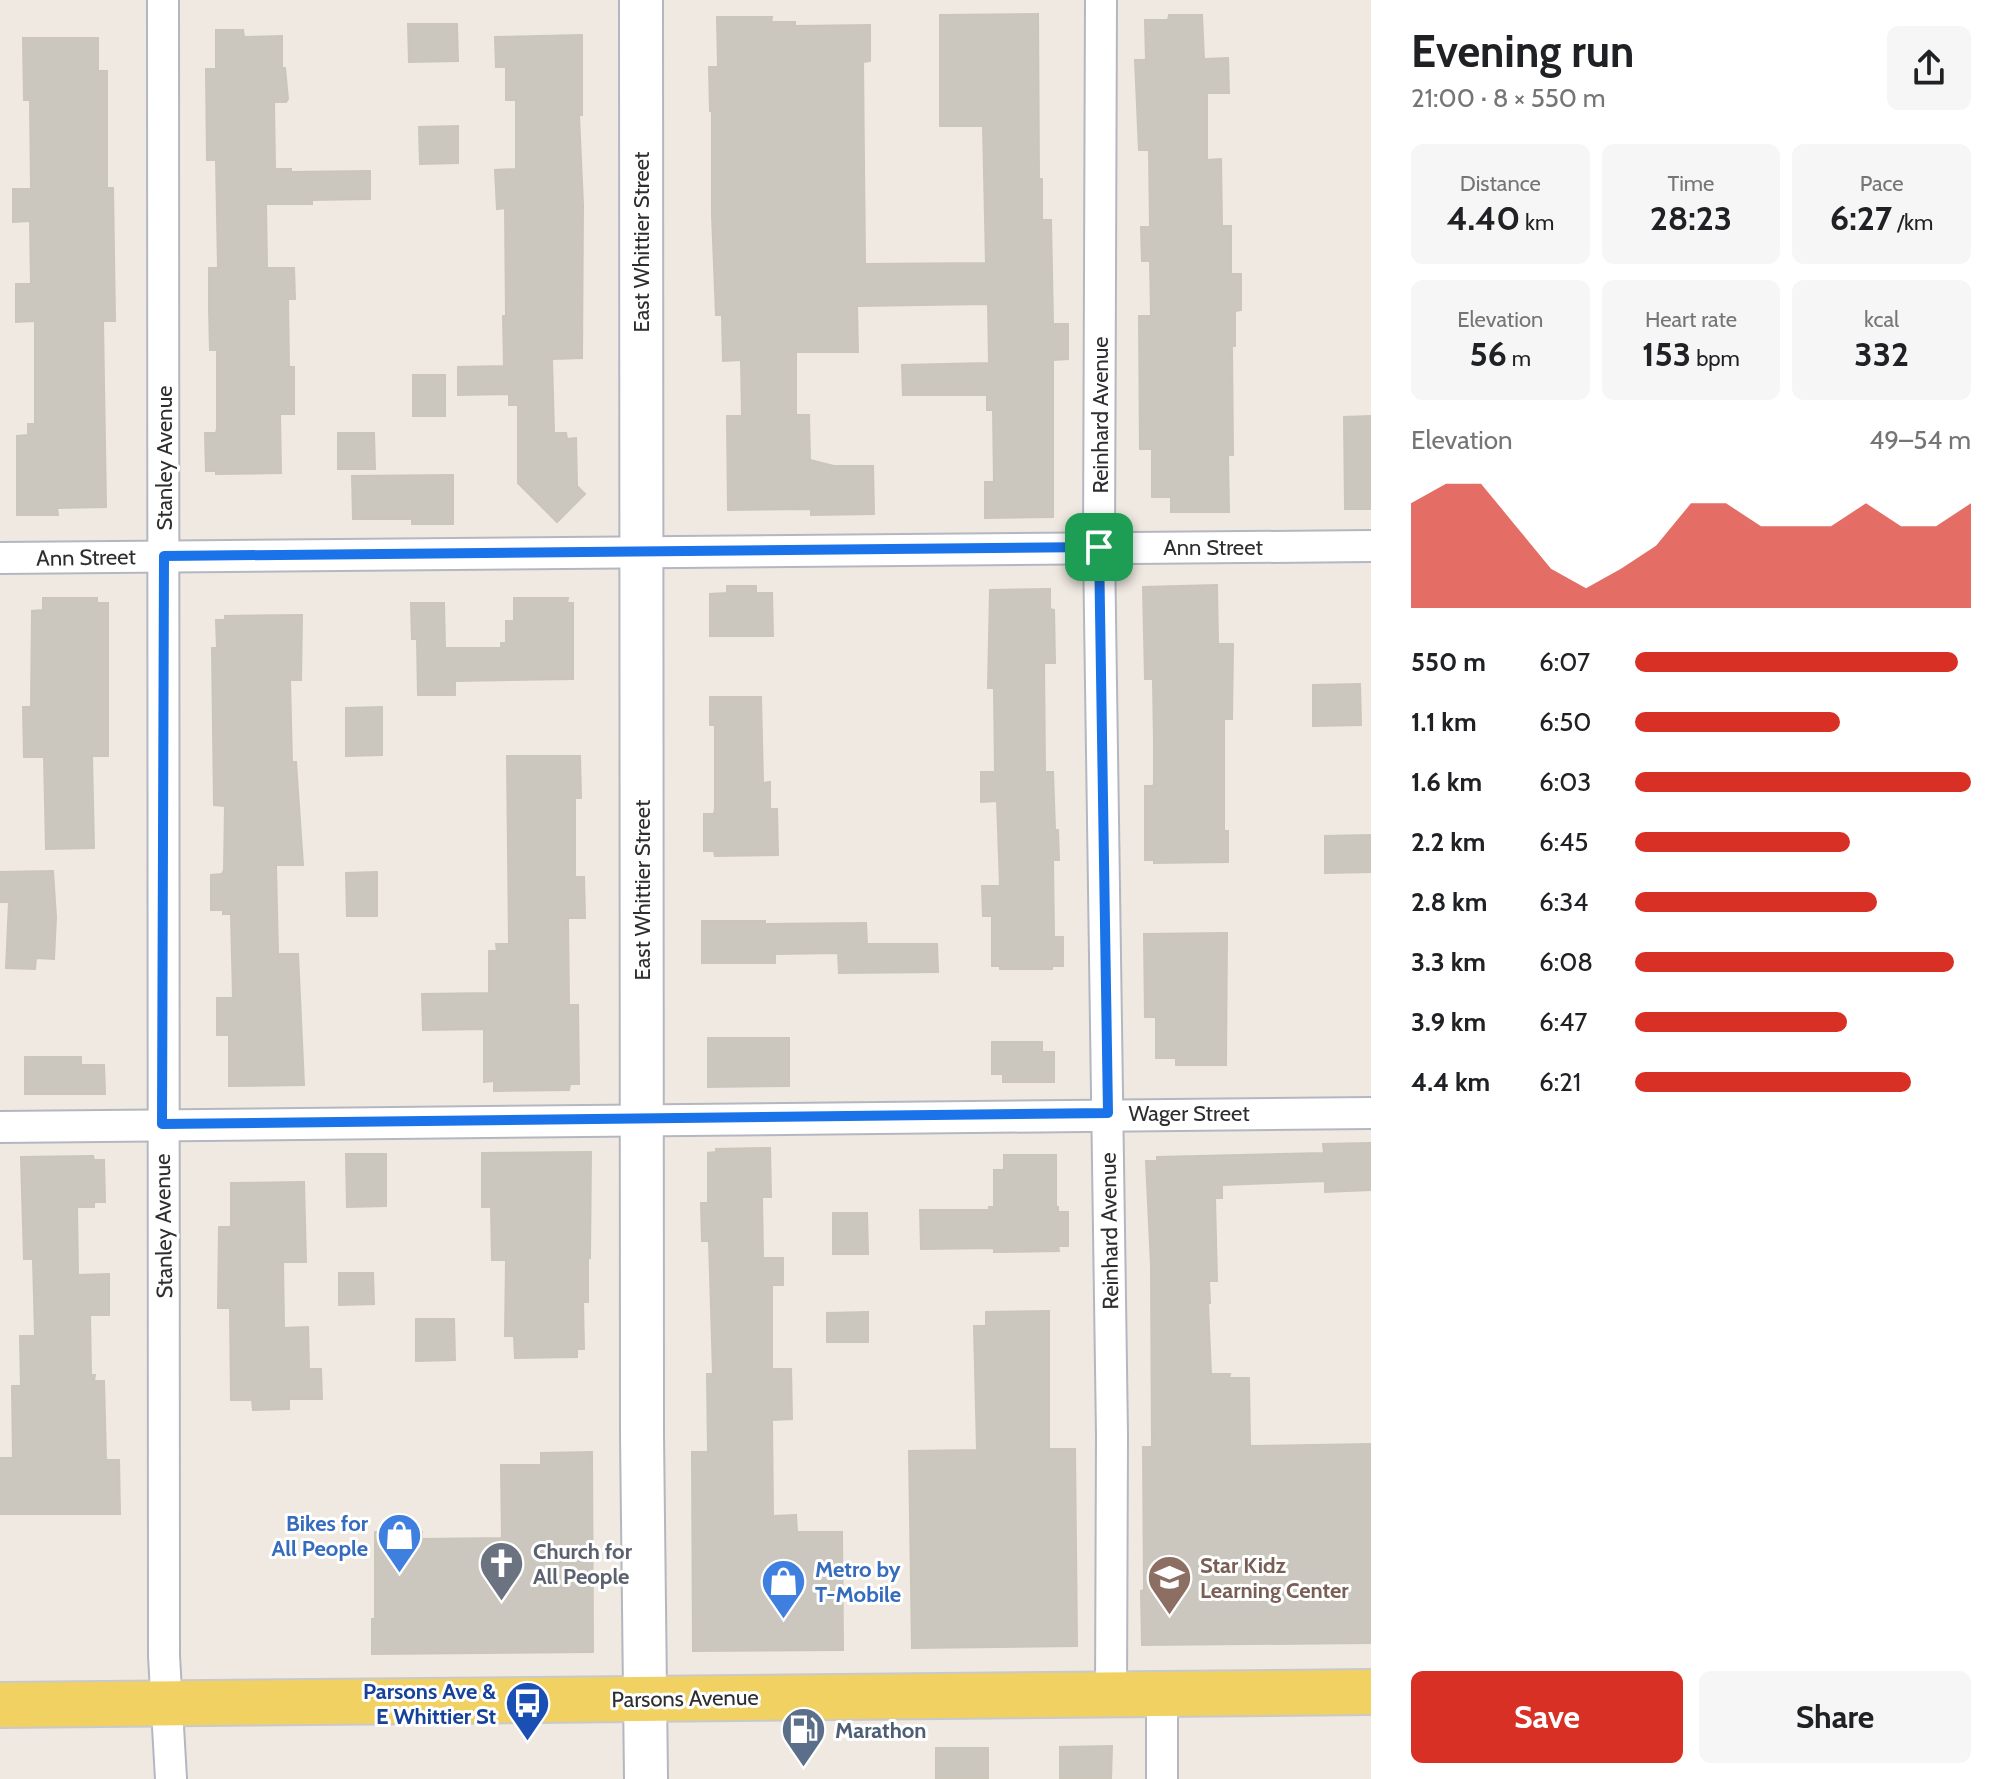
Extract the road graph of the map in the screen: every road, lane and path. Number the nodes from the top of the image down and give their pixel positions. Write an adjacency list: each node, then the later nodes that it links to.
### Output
1 (163, 0): 7 (street, Stanley Avenue)
2 (641, 0): 6 (street, East Whittier Street)
3 (1101, 0): 5 (street, Reinhard Avenue)
4 (1371, 546): 5 (street, Ann Street)
5 (1099, 547): 6 (street, Ann Street); 9 (street, Reinhard Avenue)
6 (641, 552): 7 (street, Ann Street); 11 (street, East Whittier Street)
7 (164, 556): 8 (street, Ann Street); 12 (street, Stanley Avenue)
8 (0, 558)
9 (1108, 1113): 10 (street, Wager Street); 11 (street, Wager Street); 16 (street, Reinhard Avenue)
10 (1371, 1113)
11 (643, 1119): 12 (street, Wager Street); 17 (street, East Whittier Street)
12 (162, 1124): 13 (street, Wager Street); 18 (street, Stanley Avenue)
13 (0, 1127)
14 (1371, 1692): 15 (main road, Parsons Avenue)
15 (1162, 1693): 16 (main road, Parsons Avenue); 22 (street)
16 (1111, 1694): 17 (main road, Parsons Avenue)
17 (646, 1698): 18 (main road, Parsons Avenue); 21 (street, East Whittier Street)
18 (167, 1703): 19 (main road, Parsons Avenue); 20 (street, Stanley Avenue)
19 (0, 1705)
20 (171, 1779)
21 (646, 1779)
22 (1162, 1779)

